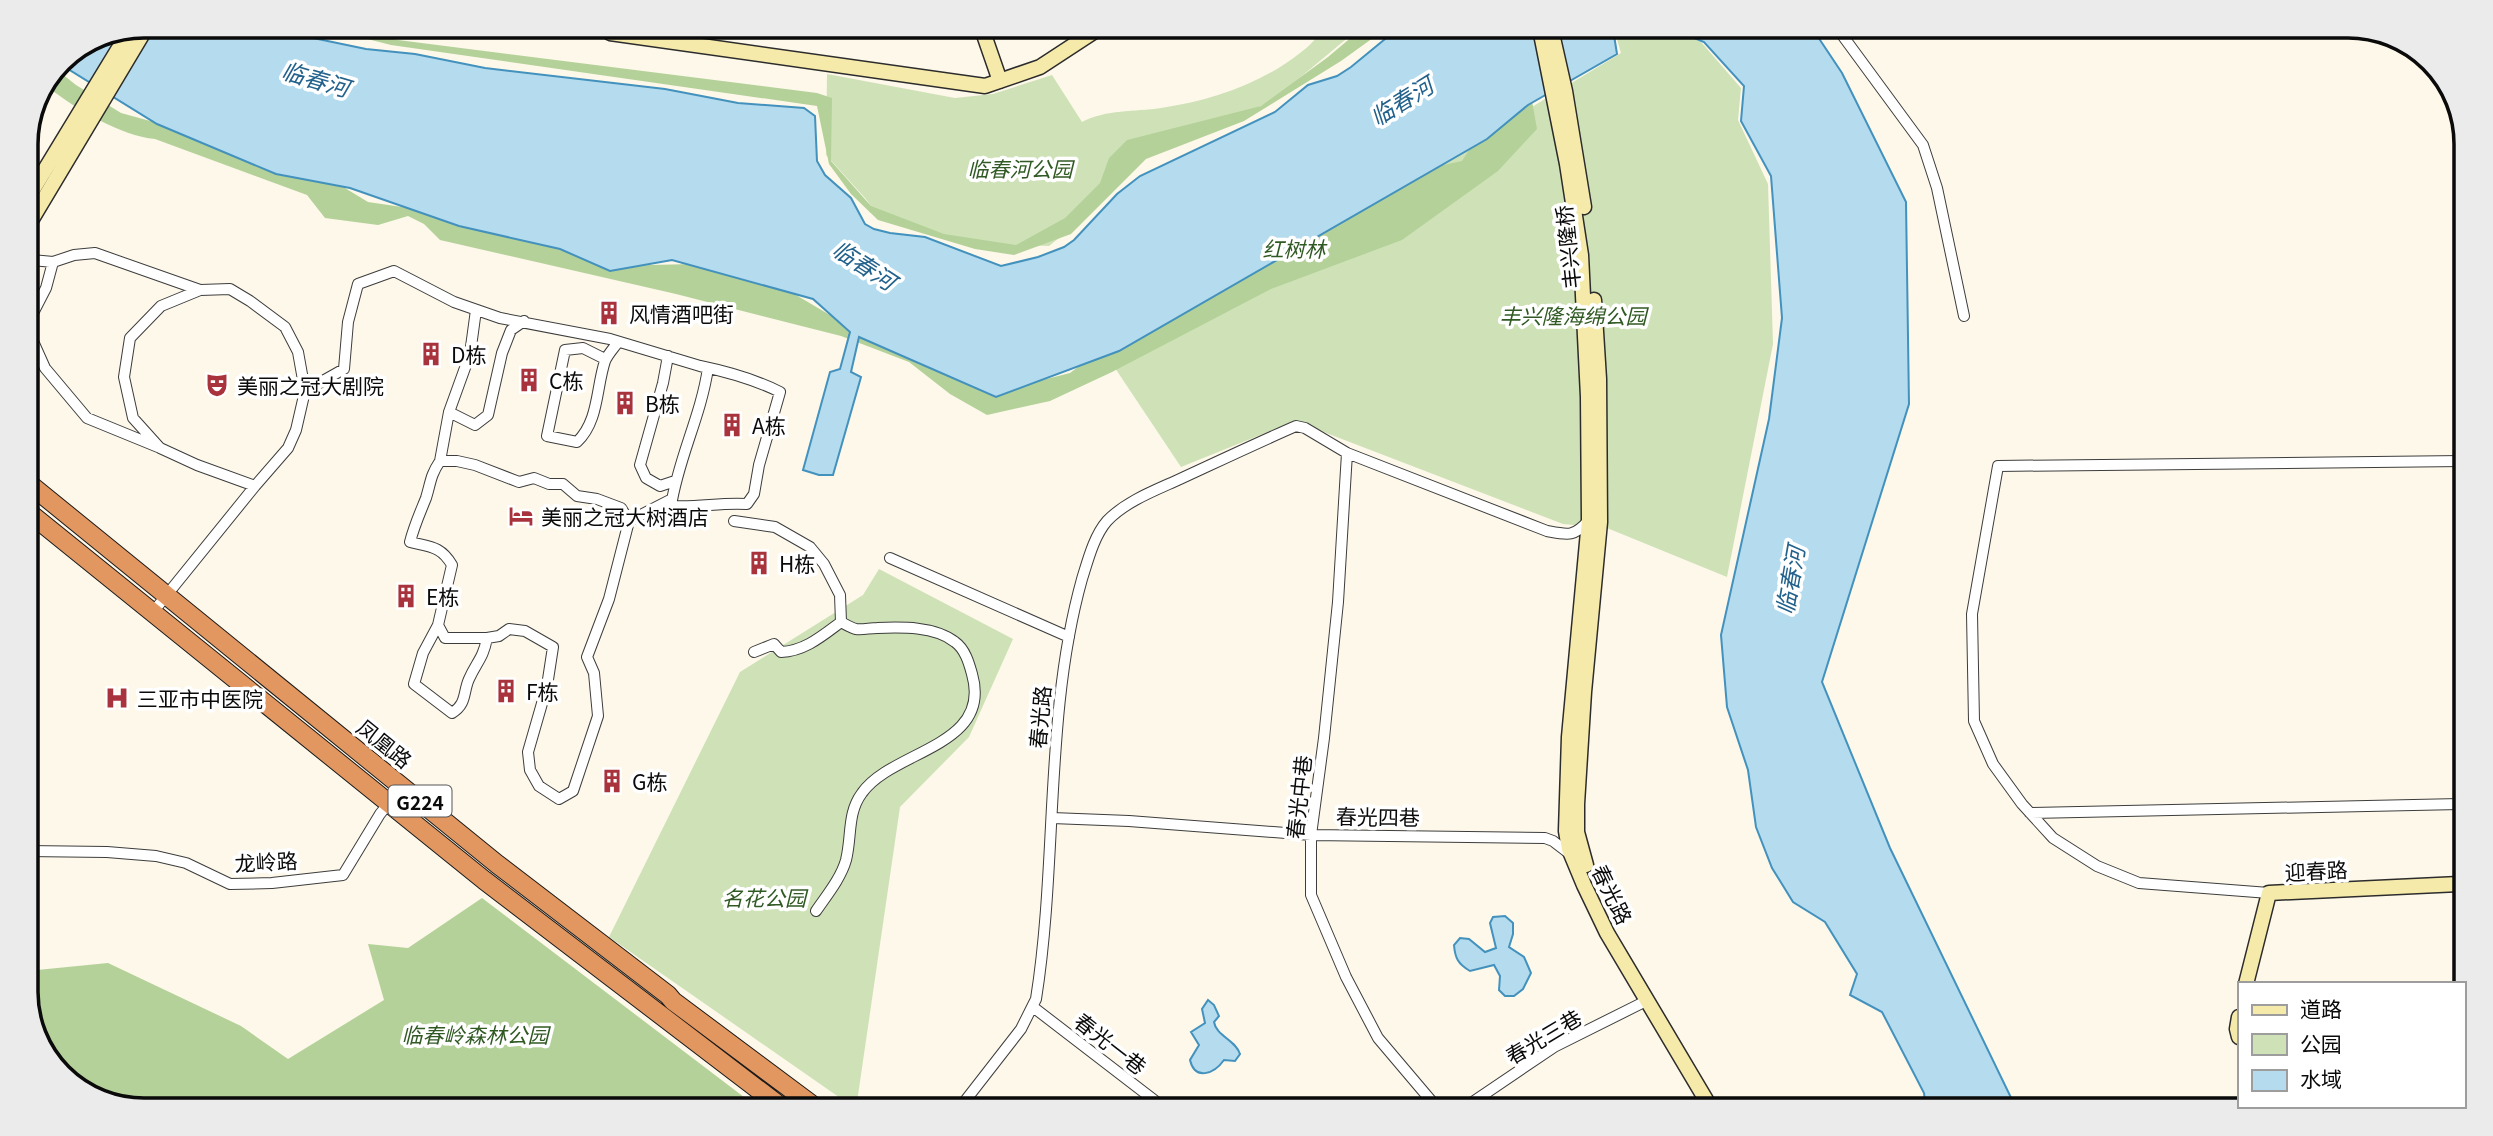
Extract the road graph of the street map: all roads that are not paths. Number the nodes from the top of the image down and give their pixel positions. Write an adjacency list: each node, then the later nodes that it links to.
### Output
1 (645, 38): 9 (main road)
2 (986, 38): 9 (main road)
3 (1084, 38): 9 (main road)
4 (1542, 38): 10 (main road)
5 (1551, 38): 10 (main road)
6 (1844, 38): 19 (street)
7 (140, 39): 11 (main road)
8 (124, 41): 11 (main road)
9 (1000, 81)
10 (1563, 112): 36 (main road, 丰兴隆桥)
11 (72, 140): 12 (main road); 13 (main road)
12 (39, 184)
13 (39, 204)
14 (39, 261): 15 (street)
15 (53, 262): 16 (street); 17 (street)
16 (200, 290): 26 (street); 28 (street)
17 (39, 302)
18 (476, 310): 20 (street); 26 (street); 27 (street)
19 (1964, 316)
20 (524, 321): 21 (street); 27 (street)
21 (618, 342): 23 (street); 24 (street)
22 (39, 355): 28 (street)
23 (668, 356): 25 (street); 32 (street)
24 (606, 359): 24 (street)
25 (708, 368): 32 (street); 35 (street)
26 (305, 391): 33 (street)
27 (449, 412): 30 (street)
28 (160, 448): 33 (street)
29 (1347, 453): 40 (street); 46 (street, 春光路); 53 (street, 春光中巷)
30 (440, 461): 38 (street); 45 (street)
31 (2454, 461): 51 (street)
32 (675, 481): 35 (street)
33 (255, 486): 42 (street)
34 (39, 492): 42 (highway, 凤凰路 / G224)
35 (672, 499): 38 (street)
36 (1595, 505): 40 (main road, 春光路); 71 (main road, 春光路)
37 (39, 521): 43 (highway, G224)
38 (629, 521): 47 (street)
39 (734, 521): 44 (street)
40 (1589, 521): 55 (main road, 春光路)
41 (890, 558): 46 (street)
42 (166, 594): 43 (street); 56 (highway, 凤凰路 / G224)
43 (153, 612): 49 (highway, G224)
44 (841, 622): 48 (street); 60 (street)
45 (438, 625): 47 (street); 47 (street)
46 (1069, 637): 52 (street, 春光路)
47 (486, 638)
48 (754, 652)
49 (389, 803): 54 (street, 龙岭路); 57 (highway, G224)
50 (2454, 804): 51 (street)
51 (2030, 813): 59 (street)
52 (1052, 818): 53 (street, 春光四巷); 63 (street, 春光路)
53 (1311, 835): 55 (street, 春光四巷); 68 (street, 春光中巷)
54 (39, 851)
55 (1572, 856): 62 (main road, 春光路)
56 (497, 864): 57 (highway); 65 (highway, 凤凰路 / G224)
57 (484, 880): 64 (highway, G224)
58 (2454, 884): 59 (main road, 迎春路)
59 (2269, 893): 61 (main road, 迎春路)
60 (817, 911)
61 (2247, 982)
62 (1648, 1000): 69 (street, 春光三巷); 70 (main road, 春光路)
63 (1033, 1007): 66 (street, 春光路); 67 (street, 春光一巷)
64 (769, 1098)
65 (804, 1098)
66 (967, 1098)
67 (1151, 1098)
68 (1428, 1098)
69 (1479, 1098)
70 (1705, 1098)
71 (1715, 1098)

